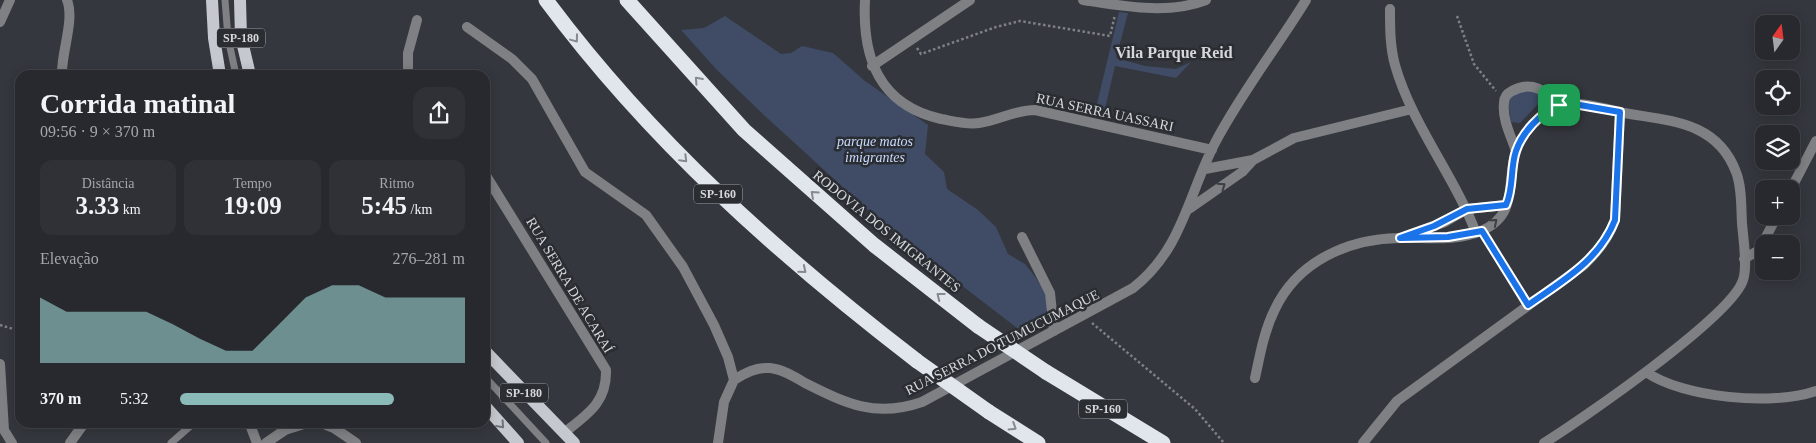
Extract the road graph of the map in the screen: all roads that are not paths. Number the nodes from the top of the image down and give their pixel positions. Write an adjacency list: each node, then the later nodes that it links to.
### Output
1 (10, 0): 15 (street)
2 (67, 0): 18 (street)
3 (212, 0): 19 (main road, SP-180)
4 (225, 0): 20 (lane)
5 (240, 0): 21 (main road, SP-180)
6 (546, 0): 66 (highway, SP-160, one-way to 66, bridge)
7 (627, 0): 67 (highway, RODOVIA DOS IMIGRANTES / SP-160, one-way to 7, bridge)
8 (865, 0): 17 (street, RUA SERRA UASSARI)
9 (970, 0): 17 (street)
10 (1083, 0): 11 (street)
11 (1206, 0)
12 (1306, 0): 27 (street, RUA SERRA DO TUMUCUMAQUE)
13 (1390, 9): 24 (street)
14 (417, 20): 22 (street)
15 (0, 22)
16 (467, 27): 46 (street)
17 (872, 66): 27 (street, RUA SERRA UASSARI)
18 (63, 70)
19 (219, 70)
20 (235, 70)
21 (249, 70)
22 (408, 70)
23 (1559, 105): 25 (street); 28 (street); 28 (street)
24 (1412, 109): 29 (street); 35 (street)
25 (1620, 112): 40 (street); 68 (street)
26 (1816, 141): 31 (street)
27 (1212, 150): 30 (street, RUA SERRA DO TUMUCUMAQUE)
28 (1516, 151): 33 (street)
29 (1253, 160): 30 (street); 34 (street, one-way to 29)
30 (1204, 169): 34 (street, RUA SERRA DO TUMUCUMAQUE)
31 (1796, 180)
32 (490, 182): 55 (street, RUA SERRA DE ACARAÍ)
33 (1506, 205): 35 (street); 37 (street, one-way to 33)
34 (1188, 209): 41 (street, RUA SERRA DO TUMUCUMAQUE)
35 (1467, 209): 37 (street); 39 (street)
36 (1772, 225): 40 (street)
37 (1479, 232): 39 (street)
38 (1022, 237): 41 (street)
39 (1400, 238): 45 (street)
40 (1744, 259): 44 (street)
41 (1054, 331): 46 (street, RUA SERRA DO TUMUCUMAQUE)
42 (490, 356): 55 (main road, SP-180)
43 (0, 364): 56 (street)
44 (1646, 372): 48 (street); 69 (street)
45 (1255, 378)
46 (734, 380): 65 (street)
47 (490, 382): 63 (lane)
48 (1816, 391)
49 (490, 412): 62 (main road, SP-180, one-way to 62)
50 (81, 428): 57 (street)
51 (187, 428): 58 (lane)
52 (251, 428): 59 (street)
53 (290, 428): 60 (street)
54 (334, 428): 61 (street)
55 (565, 432): 64 (main road, SP-180)
56 (12, 443)
57 (70, 443)
58 (171, 443)
59 (257, 443)
60 (266, 443)
61 (356, 443)
62 (518, 443)
63 (546, 443)
64 (574, 443)
65 (718, 443)
66 (1038, 443)
67 (1163, 443)
68 (1363, 443)
69 (1544, 443)

